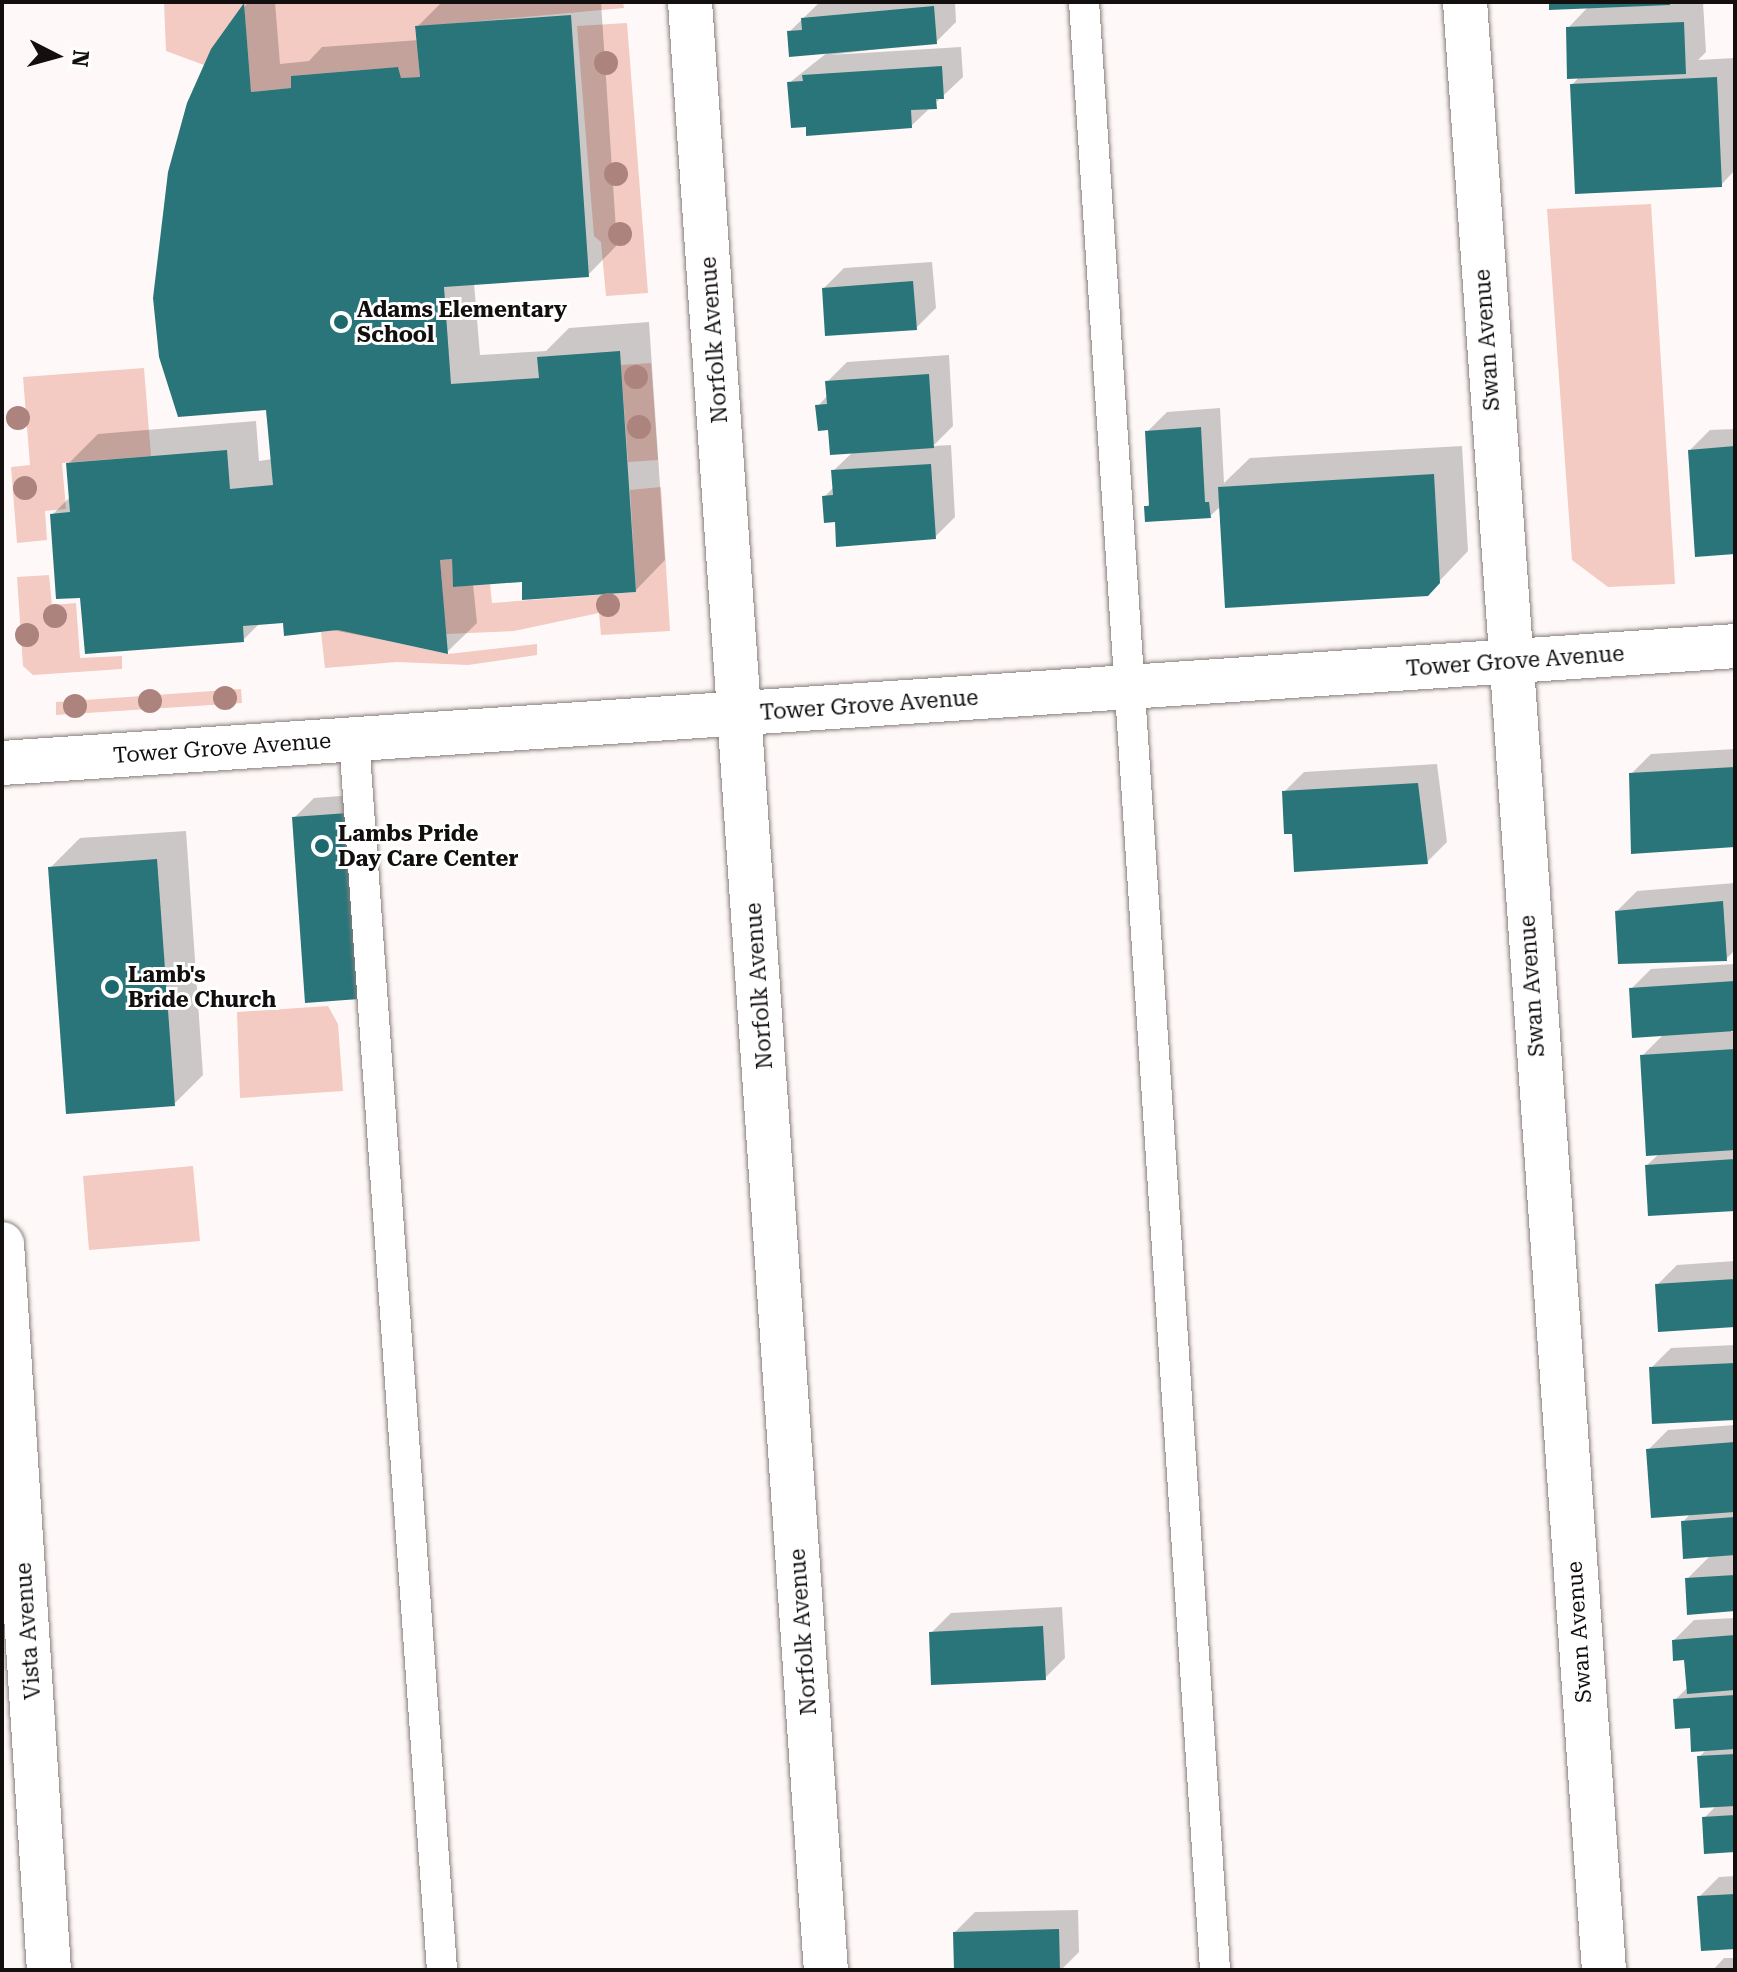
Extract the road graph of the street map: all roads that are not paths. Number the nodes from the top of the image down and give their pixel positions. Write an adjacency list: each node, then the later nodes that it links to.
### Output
1 (690, 2): 7 (street, Norfolk Avenue)
2 (1084, 2): 6 (lane)
3 (1465, 2): 5 (street, Swan Avenue)
4 (1735, 646): 5 (street, Tower Grove Avenue)
5 (1508, 662): 6 (street, Tower Grove Avenue); 15 (street, Swan Avenue)
6 (1130, 688): 7 (street, Tower Grove Avenue); 14 (lane)
7 (740, 714): 8 (street, Tower Grove Avenue); 13 (street, Norfolk Avenue)
8 (354, 739): 9 (street, Tower Grove Avenue); 12 (lane)
9 (2, 763)
10 (2, 1244): 11 (street, Vista Avenue)
11 (49, 1970)
12 (442, 1970)
13 (826, 1970)
14 (1215, 1970)
15 (1604, 1970)

